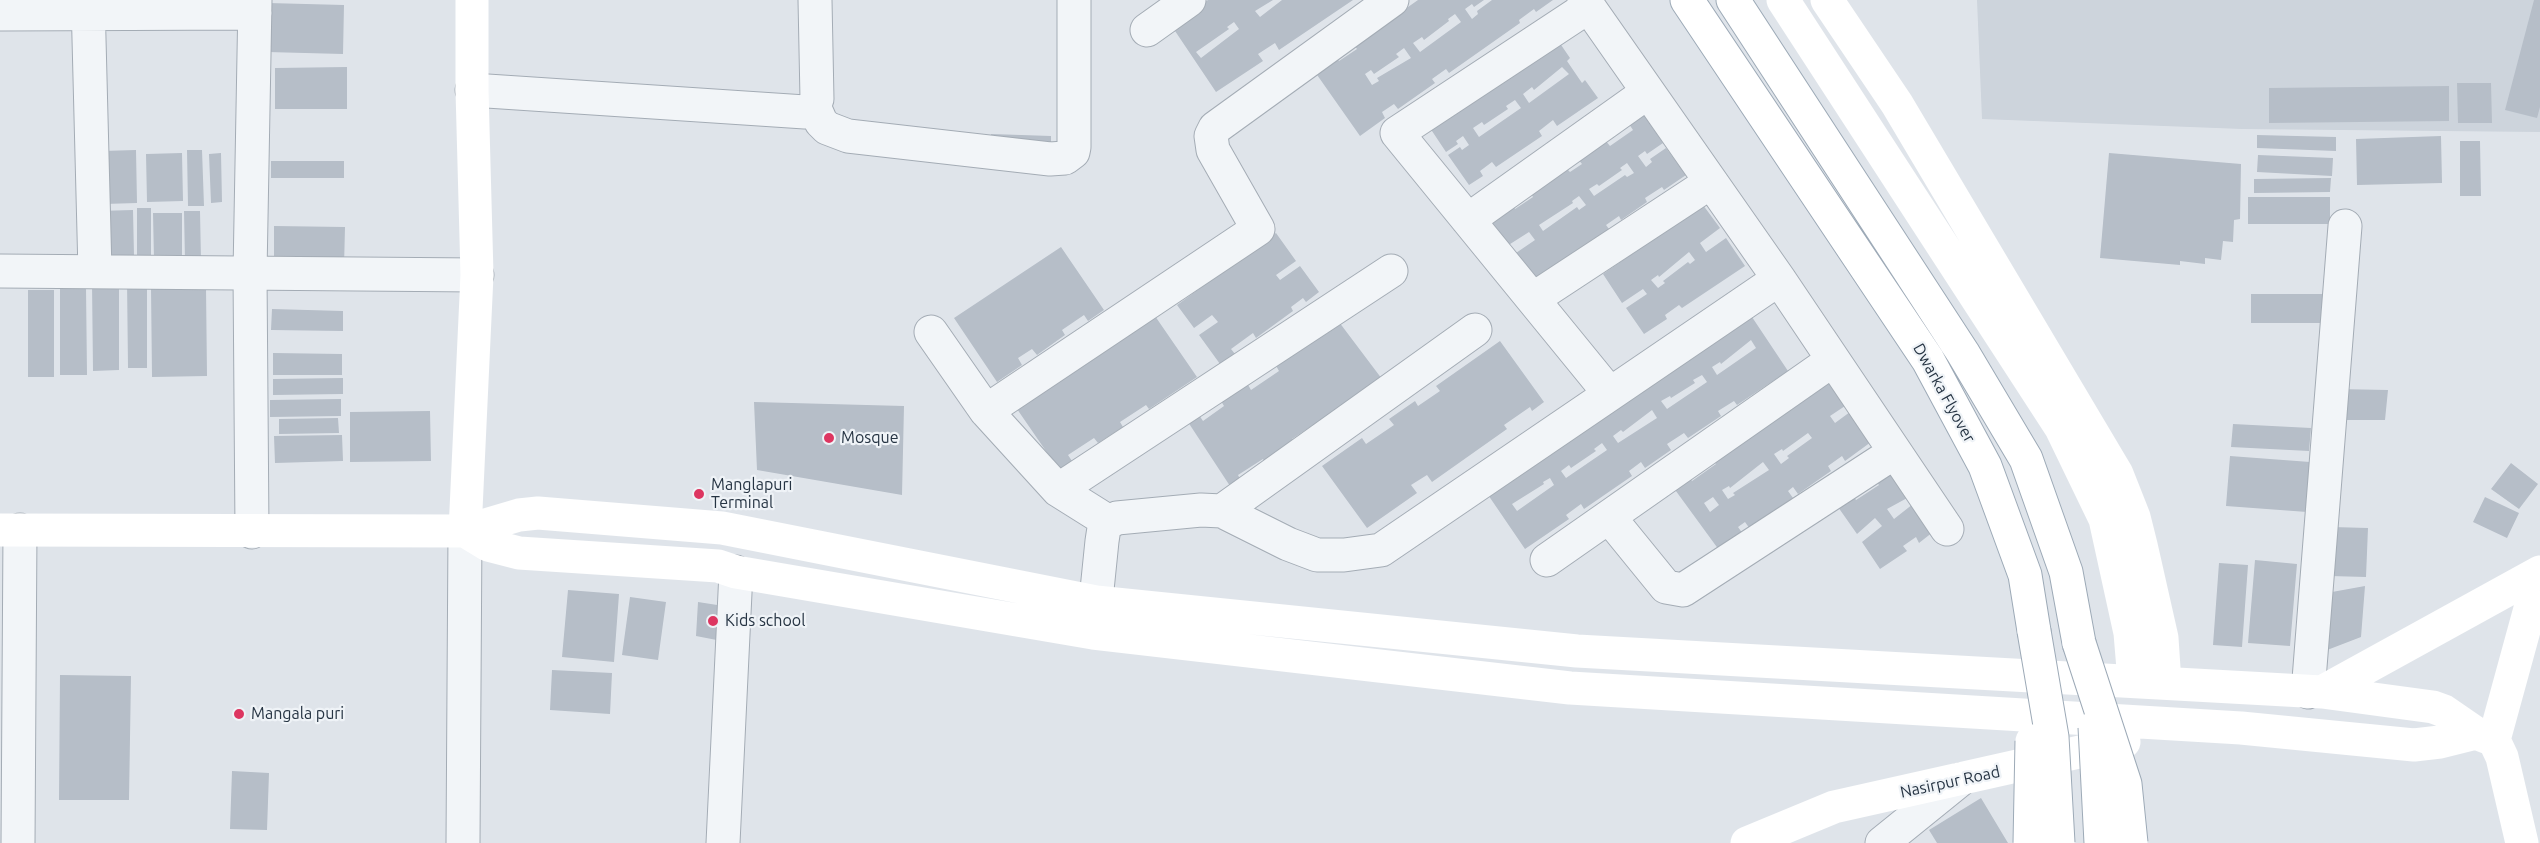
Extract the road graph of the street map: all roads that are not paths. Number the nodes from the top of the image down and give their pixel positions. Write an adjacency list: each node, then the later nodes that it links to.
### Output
1 (472, 0): 15 (street)
2 (815, 0): 17 (street)
3 (1074, 0): 17 (street)
4 (1189, 0): 14 (street)
5 (1392, 0): 32 (street)
6 (1687, 0): 46 (street, Dwarka Flyover)
7 (1733, 0): 48 (street, Dwarka Flyover)
8 (1783, 0): 50 (street)
9 (1827, 0): 50 (street)
10 (1586, 3): 16 (street); 19 (street)
11 (88, 6): 12 (street); 13 (street); 23 (street)
12 (255, 7): 24 (street)
13 (0, 14)
14 (1148, 30)
15 (472, 90): 17 (street); 25 (street)
16 (1648, 92): 18 (street); 19 (street)
17 (814, 106)
18 (1711, 182): 26 (street); 27 (street)
19 (1468, 220): 27 (street)
20 (2345, 226): 51 (street)
21 (0, 271): 23 (street)
22 (1391, 271): 34 (street)
23 (95, 272): 24 (street)
24 (250, 273): 25 (street); 41 (street)
25 (477, 275): 40 (street)
26 (1779, 279): 30 (street); 31 (street)
27 (1533, 299): 31 (street)
28 (1474, 330): 35 (street)
29 (931, 332): 32 (street)
30 (1833, 360): 33 (street); 36 (street)
31 (1610, 394): 35 (street)
32 (986, 411): 34 (street)
33 (1895, 452): 36 (street); 38 (street)
34 (1058, 490): 37 (street)
35 (1222, 511): 37 (street)
36 (1609, 517): 42 (street)
37 (1109, 522): 45 (street)
38 (1947, 529)
39 (10, 530): 41 (street); 55 (street)
40 (465, 531): 41 (street); 43 (street); 45 (street); 56 (street)
41 (252, 532)
42 (1547, 560)
43 (736, 572): 45 (street); 57 (street)
44 (2540, 572): 51 (street); 53 (street)
45 (1094, 617): 47 (street); 49 (street)
46 (2034, 631): 60 (street, bridge); 61 (street, Dwarka Flyover, bridge)
47 (1429, 636): 49 (street); 50 (street)
48 (2079, 643): 62 (street, Dwarka Flyover, bridge); 63 (street, bridge)
49 (1429, 672): 52 (street)
50 (2150, 682): 51 (street)
51 (2315, 692): 53 (street)
52 (2151, 723): 53 (street); 54 (street, Nasirpur Road)
53 (2485, 736): 64 (street)
54 (1960, 780): 58 (street, Nasirpur Road); 59 (street)
55 (18, 843)
56 (463, 843)
57 (723, 843)
58 (1747, 843)
59 (1882, 843)
60 (2030, 843)
61 (2058, 843)
62 (2101, 843)
63 (2131, 843)
64 (2522, 843)

